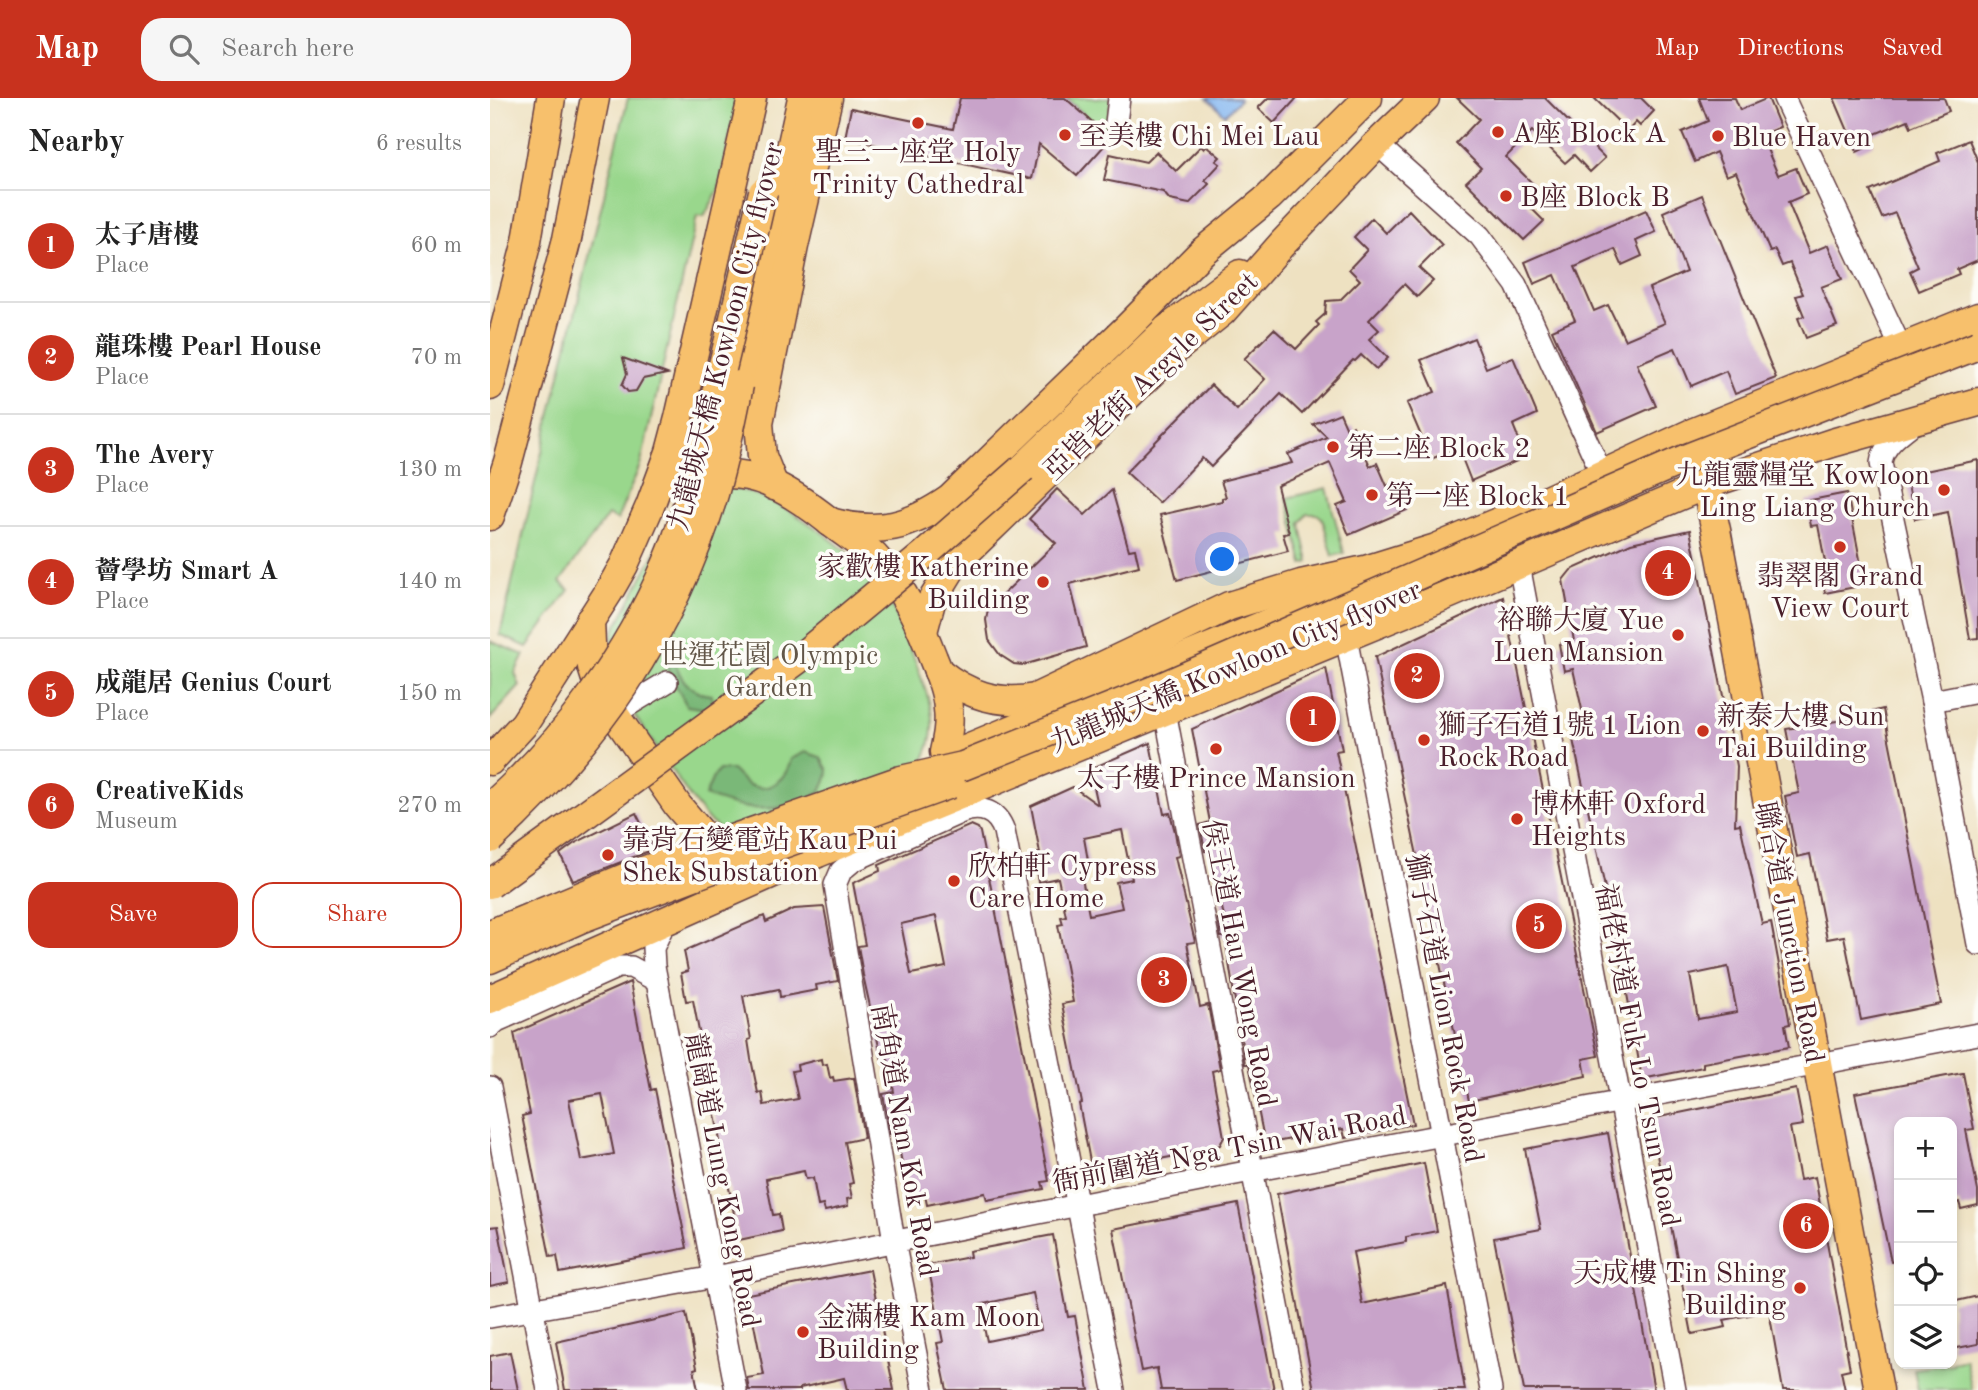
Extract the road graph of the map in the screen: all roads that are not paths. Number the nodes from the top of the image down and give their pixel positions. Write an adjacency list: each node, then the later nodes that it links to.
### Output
1 (551, 98): 21 (main road)
2 (595, 98): 29 (main road)
3 (752, 98): 28 (main road)
4 (782, 98): 13 (main road, 九龍城天橋 Kowloon City flyover)
5 (802, 98): 13 (main road, 九龍城天橋 Kowloon City flyover)
6 (828, 98): 27 (main road)
7 (1119, 98): 11 (street)
8 (1368, 98): 14 (main road, 亞皆老街 Argyle Street)
9 (1424, 98): 12 (main road, 亞皆老街 Argyle Street)
10 (1784, 98): 19 (street)
11 (1116, 123)
12 (1377, 144): 15 (main road, 亞皆老街 Argyle Street); 25 (street)
13 (772, 194): 45 (main road, 九龍城天橋 Kowloon City flyover, bridge); 46 (main road, 九龍城天橋 Kowloon City flyover, bridge)
14 (1269, 197): 17 (main road); 30 (main road, 亞皆老街 Argyle Street)
15 (1282, 244): 17 (main road); 34 (main road, 亞皆老街 Argyle Street)
16 (1978, 317): 19 (main road)
17 (1166, 330): 48 (main road, bridge)
18 (1978, 345): 44 (main road, 九龍城天橋 Kowloon City flyover, bridge)
19 (1901, 348): 24 (main road)
20 (1978, 366): 52 (main road, 九龍城天橋 Kowloon City flyover, bridge)
21 (490, 386)
22 (1978, 402): 23 (main road)
23 (1920, 419): 26 (main road); 39 (street)
24 (1694, 432): 25 (main road); 26 (main road, 聯合道 Junction Road)
25 (1602, 474): 32 (main road)
26 (1705, 485): 31 (main road); 57 (main road, 聯合道 Junction Road)
27 (774, 486): 28 (main road); 30 (main road)
28 (650, 506): 33 (main road)
29 (490, 516)
30 (830, 522): 34 (main road)
31 (1519, 565): 35 (main road); 59 (street, 福佬村道 Fuk Lo Tsun Road)
32 (1365, 570): 36 (main road); 44 (main road, bridge)
33 (590, 620): 41 (main road); 43 (main road)
34 (923, 632): 36 (main road)
35 (1346, 637): 40 (main road); 60 (street, 獅子石道 Lion Rock Road)
36 (938, 671): 42 (main road)
37 (667, 682): 41 (street)
38 (1978, 692): 39 (street)
39 (1932, 701): 51 (street)
40 (1165, 711): 49 (main road); 61 (street, 侯王道 Hau Wong Road)
41 (614, 714): 47 (main road)
42 (944, 752)
43 (490, 761)
44 (901, 780): 50 (main road, 九龍城天橋 Kowloon City flyover, bridge)
45 (490, 807)
46 (490, 839)
47 (708, 841)
48 (490, 884)
49 (665, 922): 53 (street, 龍崗道 Lung Kong Road); 54 (main road)
50 (490, 934)
51 (1978, 944)
52 (490, 959)
53 (657, 981): 55 (street); 64 (street, 龍崗道 Lung Kong Road)
54 (490, 999)
55 (490, 1027)
56 (1978, 1034): 57 (street, 衙前圍道 Nga Tsin Wai Road)
57 (1816, 1064): 59 (street, 衙前圍道 Nga Tsin Wai Road); 74 (main road, 聯合道 Junction Road)
58 (490, 1087): 65 (street)
59 (1620, 1101): 60 (street, 衙前圍道 Nga Tsin Wai Road); 73 (street, 福佬村道 Fuk Lo Tsun Road)
60 (1442, 1135): 61 (street, 衙前圍道 Nga Tsin Wai Road); 72 (street, 獅子石道 Lion Rock Road)
61 (1252, 1171): 62 (street, 衙前圍道 Nga Tsin Wai Road); 71 (street, 侯王道 Hau Wong Road)
62 (1077, 1205): 63 (street, 衙前圍道 Nga Tsin Wai Road); 63 (street, 南角道 Nam Kok Road); 70 (street)
63 (894, 1241): 64 (street, 衙前圍道 Nga Tsin Wai Road); 69 (street, 南角道 Nam Kok Road)
64 (715, 1277): 65 (street, 衙前圍道 Nga Tsin Wai Road); 68 (street, 龍崗道 Lung Kong Road)
65 (532, 1309): 66 (street, 衙前圍道 Nga Tsin Wai Road); 67 (street)
66 (490, 1317)
67 (548, 1390)
68 (736, 1390)
69 (923, 1390)
70 (1114, 1390)
71 (1294, 1390)
72 (1491, 1390)
73 (1675, 1390)
74 (1879, 1390)

